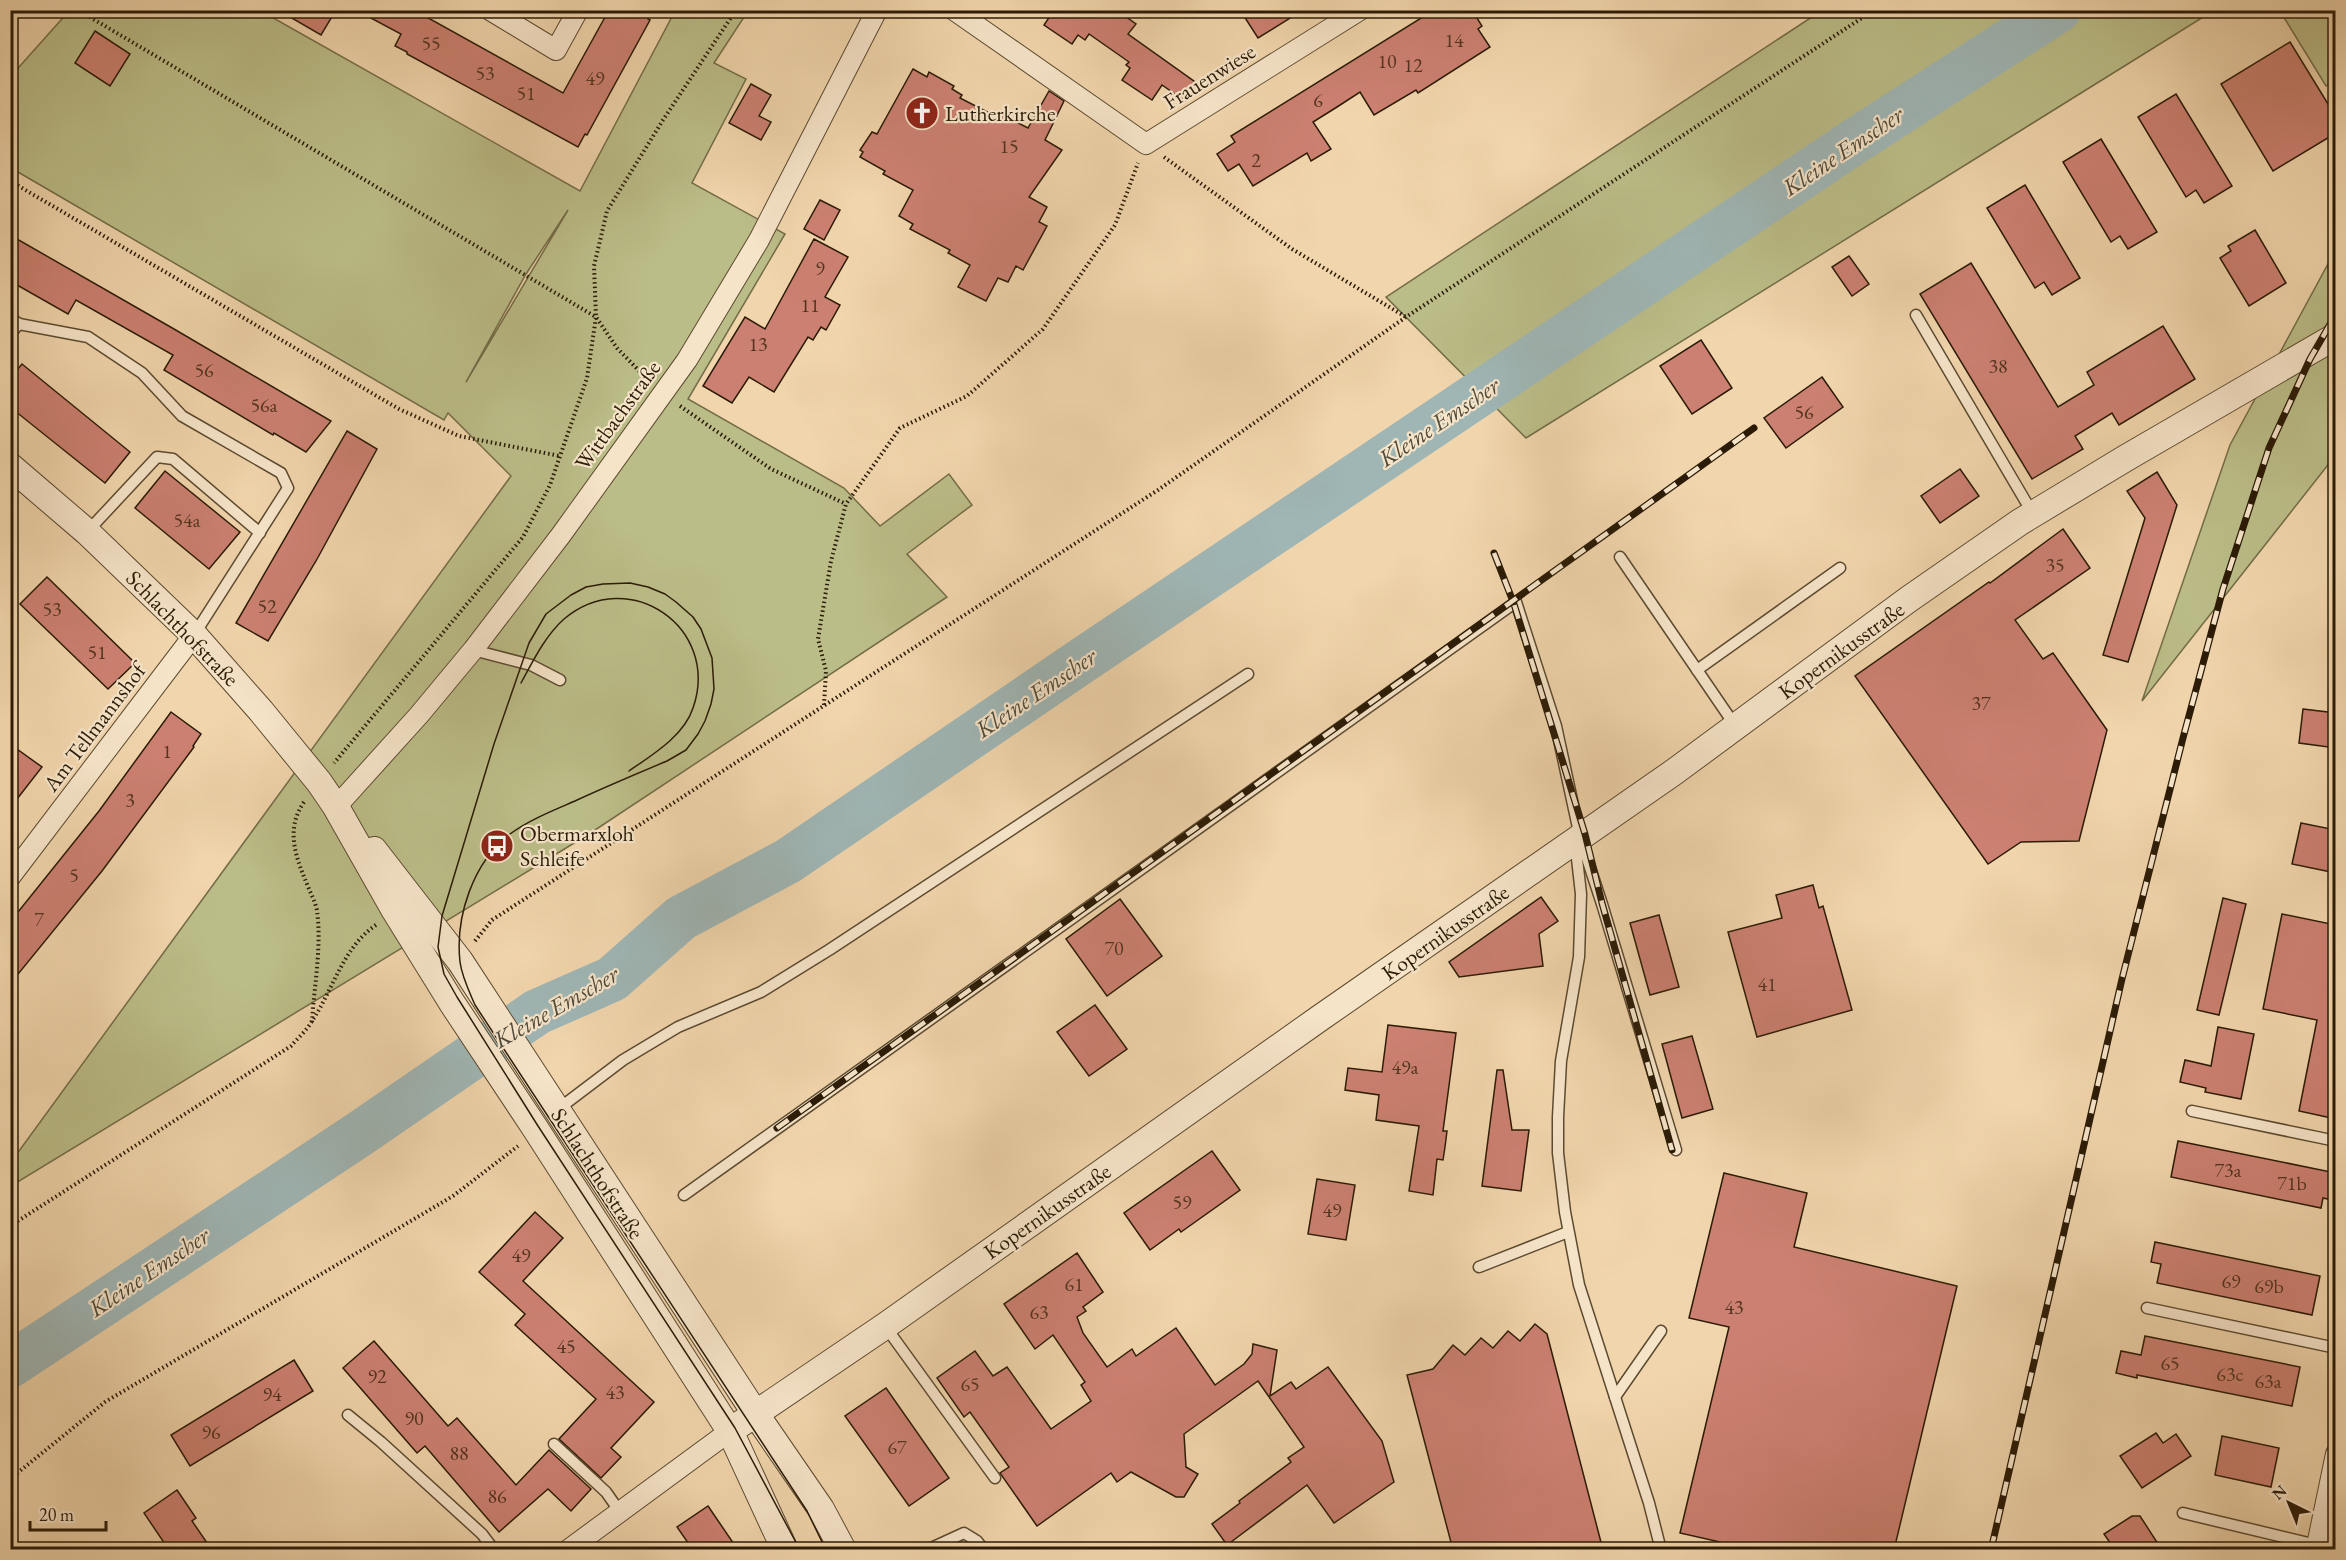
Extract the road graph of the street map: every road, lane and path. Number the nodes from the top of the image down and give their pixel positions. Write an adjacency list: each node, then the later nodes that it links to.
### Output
1 (78, 10): 13 (path)
2 (490, 10): 3 (street)
3 (578, 10)
4 (736, 10): 13 (path)
5 (877, 10): 17 (street, Wittbachstraße)
6 (954, 10): 9 (street)
7 (1360, 10): 9 (street, Frauenwiese)
8 (1874, 10): 12 (path)
9 (1146, 144): 12 (path); 20 (path)
10 (10, 180): 18 (path)
11 (1916, 315): 21 (lane)
12 (1406, 316): 31 (path)
13 (596, 317): 17 (path); 18 (path)
14 (15, 321): 15 (lane); 23 (lane)
15 (10, 334)
16 (2336, 336): 21 (street, Kopernikusstraße)
17 (662, 394): 20 (path); 27 (street, Wittbachstraße)
18 (560, 456): 33 (path)
19 (10, 466): 22 (street, Schlachthofstraße)
20 (846, 504): 31 (path)
21 (2033, 514): 32 (street, Kopernikusstraße)
22 (87, 532): 23 (lane); 26 (street, Schlachthofstraße)
23 (260, 532): 26 (lane)
24 (1620, 557): 28 (lane)
25 (1840, 568): 28 (lane)
26 (194, 635): 33 (street, Schlachthofstraße); 36 (street, Am Tellmannshof)
27 (473, 650): 30 (lane); 34 (street, Wittbachstraße)
28 (1697, 669): 32 (lane)
29 (1248, 674): 40 (lane)
30 (560, 680)
31 (824, 705): 38 (path)
32 (1736, 727): 35 (street, Kopernikusstraße)
33 (319, 782): 34 (street, Schlachthofstraße); 39 (path)
34 (336, 807): 37 (street, Schlachthofstraße); 38 (street, Schlachthofstraße)
35 (1578, 839): 44 (lane); 45 (lane); 47 (lane); 50 (street, Kopernikusstraße)
36 (10, 877)
37 (395, 912): 39 (path); 42 (street, Schlachthofstraße)
38 (460, 961): 40 (street, Schlachthofstraße)
39 (312, 1022): 46 (path)
40 (557, 1110): 54 (street, Schlachthofstraße)
41 (2192, 1111): 43 (lane)
42 (535, 1128): 56 (street, Schlachthofstraße); 60 (path)
43 (2336, 1141)
44 (1676, 1149)
45 (684, 1195)
46 (10, 1226)
47 (1568, 1232): 48 (lane); 53 (lane)
48 (1479, 1267)
49 (2147, 1308): 52 (lane)
50 (885, 1326): 54 (street, Kopernikusstraße); 59 (lane)
51 (1661, 1331): 53 (lane)
52 (2336, 1348)
53 (1615, 1397): 71 (lane)
54 (756, 1413): 56 (street, Kopernikusstraße); 68 (street, Schlachthofstraße)
55 (348, 1415): 65 (lane)
56 (730, 1431): 62 (street, Kopernikusstraße); 67 (street, Schlachthofstraße)
57 (554, 1444): 62 (lane)
58 (2336, 1454): 61 (street)
59 (995, 1478)
60 (10, 1479)
61 (2333, 1479): 64 (street)
62 (620, 1512): 66 (street, Kopernikusstraße)
63 (2183, 1513): 64 (lane)
64 (2317, 1547)
65 (494, 1550)
66 (568, 1550)
67 (785, 1550)
68 (843, 1550)
69 (927, 1550): 70 (lane)
70 (984, 1550)
71 (1661, 1550)

